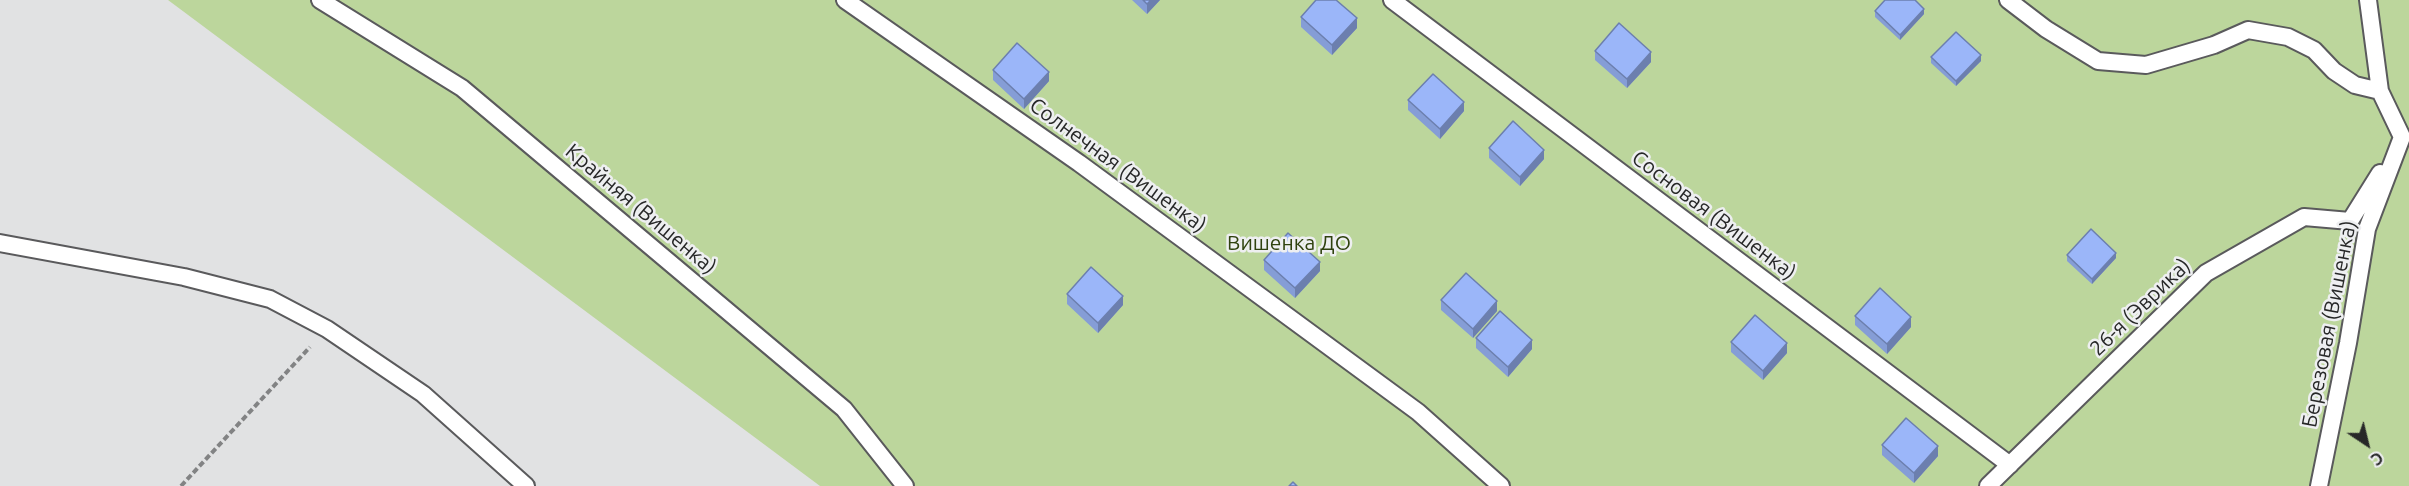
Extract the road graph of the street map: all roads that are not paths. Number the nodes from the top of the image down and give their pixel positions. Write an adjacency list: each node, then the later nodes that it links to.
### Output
1 (320, 0): 11 (lane, Крайняя (Вишенка))
2 (845, 0): 12 (lane, Солнечная (Вишенка))
3 (1392, 0): 9 (lane, Сосновая (Вишенка))
4 (2008, 0): 6 (lane)
5 (2368, 0): 6 (lane)
6 (2380, 90): 7 (lane)
7 (2405, 132): 9 (lane, 26-я (Эврика)); 14 (lane, Березовая (Вишенка))
8 (0, 243): 10 (lane)
9 (2010, 465): 13 (lane, 26-я (Эврика))
10 (526, 486)
11 (905, 486)
12 (1501, 486)
13 (1988, 486)
14 (2319, 486)

